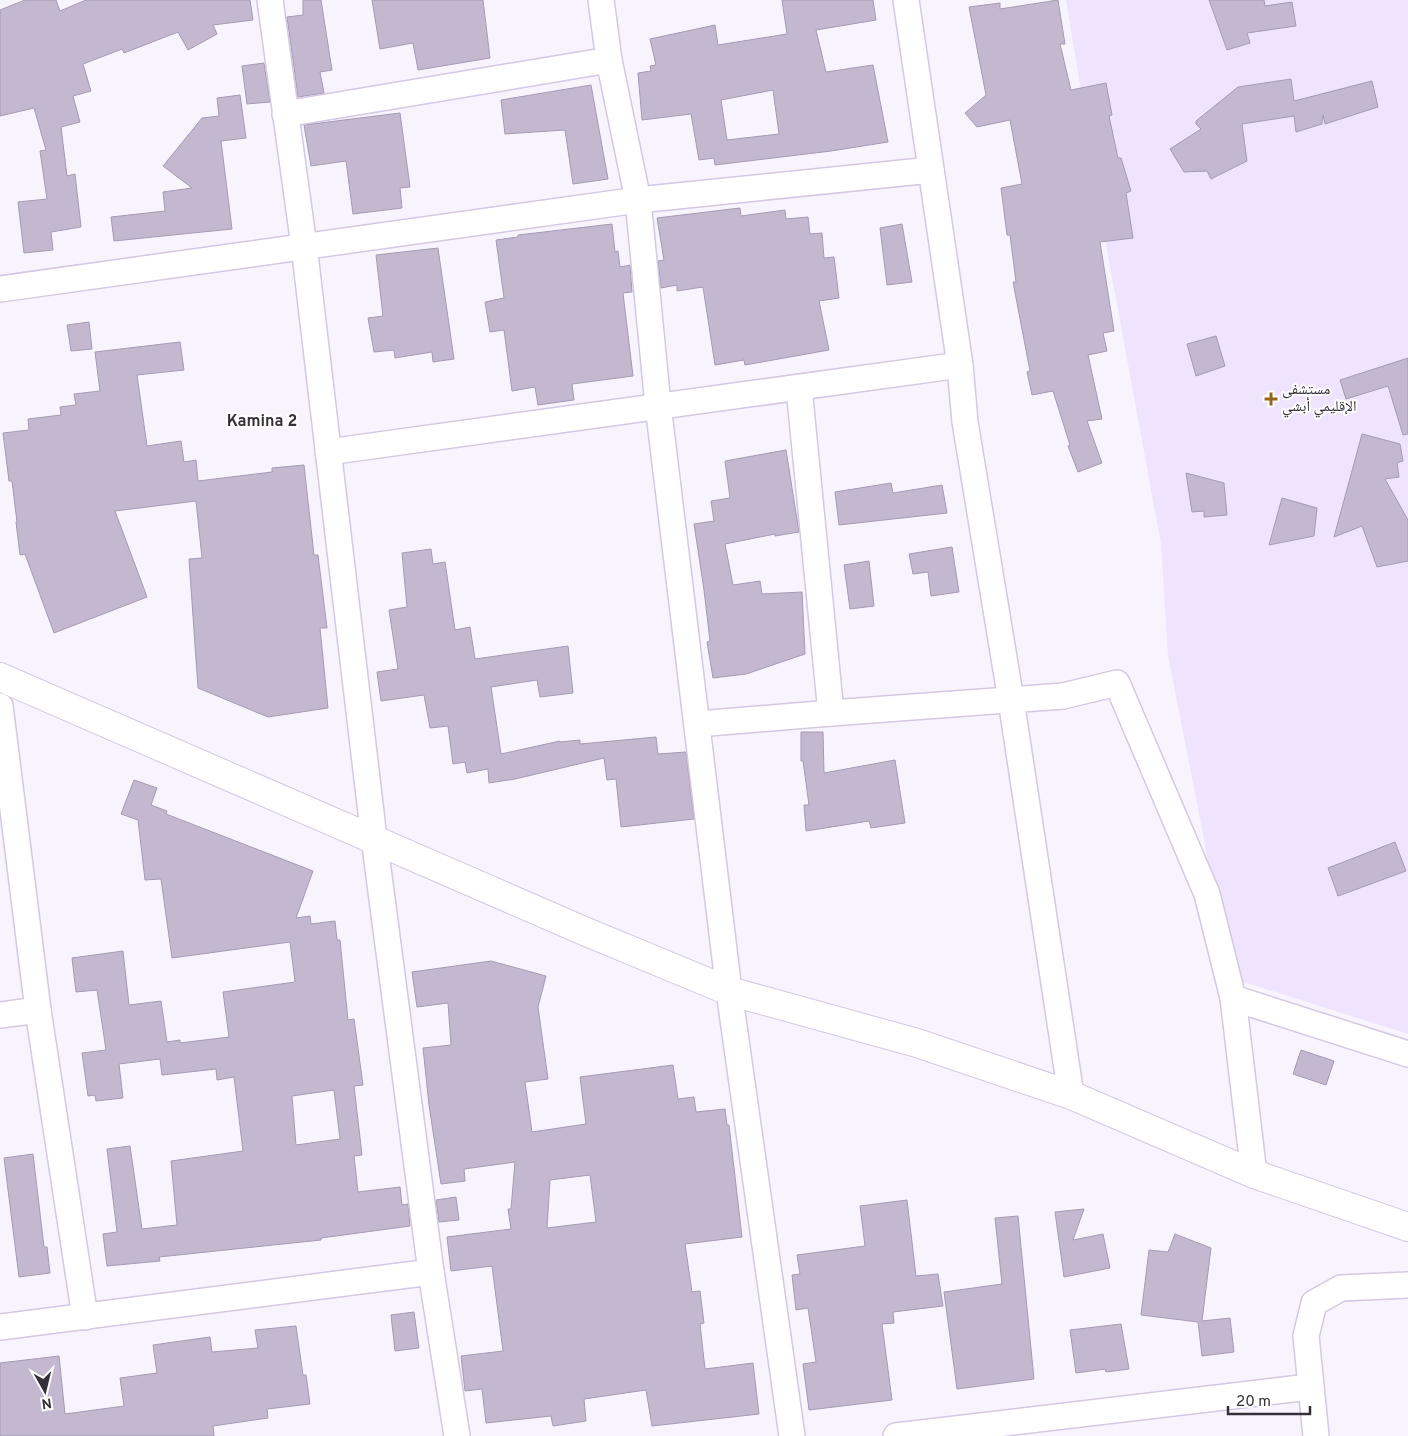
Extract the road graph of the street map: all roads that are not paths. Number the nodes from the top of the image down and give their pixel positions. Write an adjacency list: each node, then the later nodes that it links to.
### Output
1 (270, 0): 5 (street)
2 (601, 0): 4 (street)
3 (906, 0): 6 (street)
4 (609, 60): 5 (street); 7 (street)
5 (285, 114): 8 (street)
6 (931, 170): 7 (street); 10 (street)
7 (638, 200): 8 (street); 12 (street)
8 (304, 246): 9 (street); 13 (street)
9 (0, 289)
10 (960, 365): 11 (street); 15 (street)
11 (799, 388): 12 (street); 17 (street)
12 (658, 405): 13 (street); 18 (street)
13 (328, 452): 19 (street)
14 (0, 677): 19 (street)
15 (1011, 700): 17 (street); 21 (street); 25 (street)
16 (0, 706): 22 (street)
17 (831, 713): 18 (street)
18 (698, 724): 20 (street)
19 (374, 838): 20 (street); 28 (street)
20 (729, 991): 25 (street); 35 (street)
21 (1233, 998): 24 (street); 26 (street)
22 (38, 1010): 23 (street); 30 (street)
23 (0, 1015)
24 (1408, 1054)
25 (1071, 1095): 26 (street)
26 (1254, 1174): 27 (street)
27 (1408, 1227)
28 (431, 1272): 30 (street); 34 (street)
29 (1408, 1284): 32 (street)
30 (85, 1317): 31 (street)
31 (0, 1327)
32 (1310, 1387): 33 (street); 37 (street)
33 (1052, 1427): 36 (street)
34 (456, 1436)
35 (792, 1436)
36 (896, 1436)
37 (1316, 1436)

